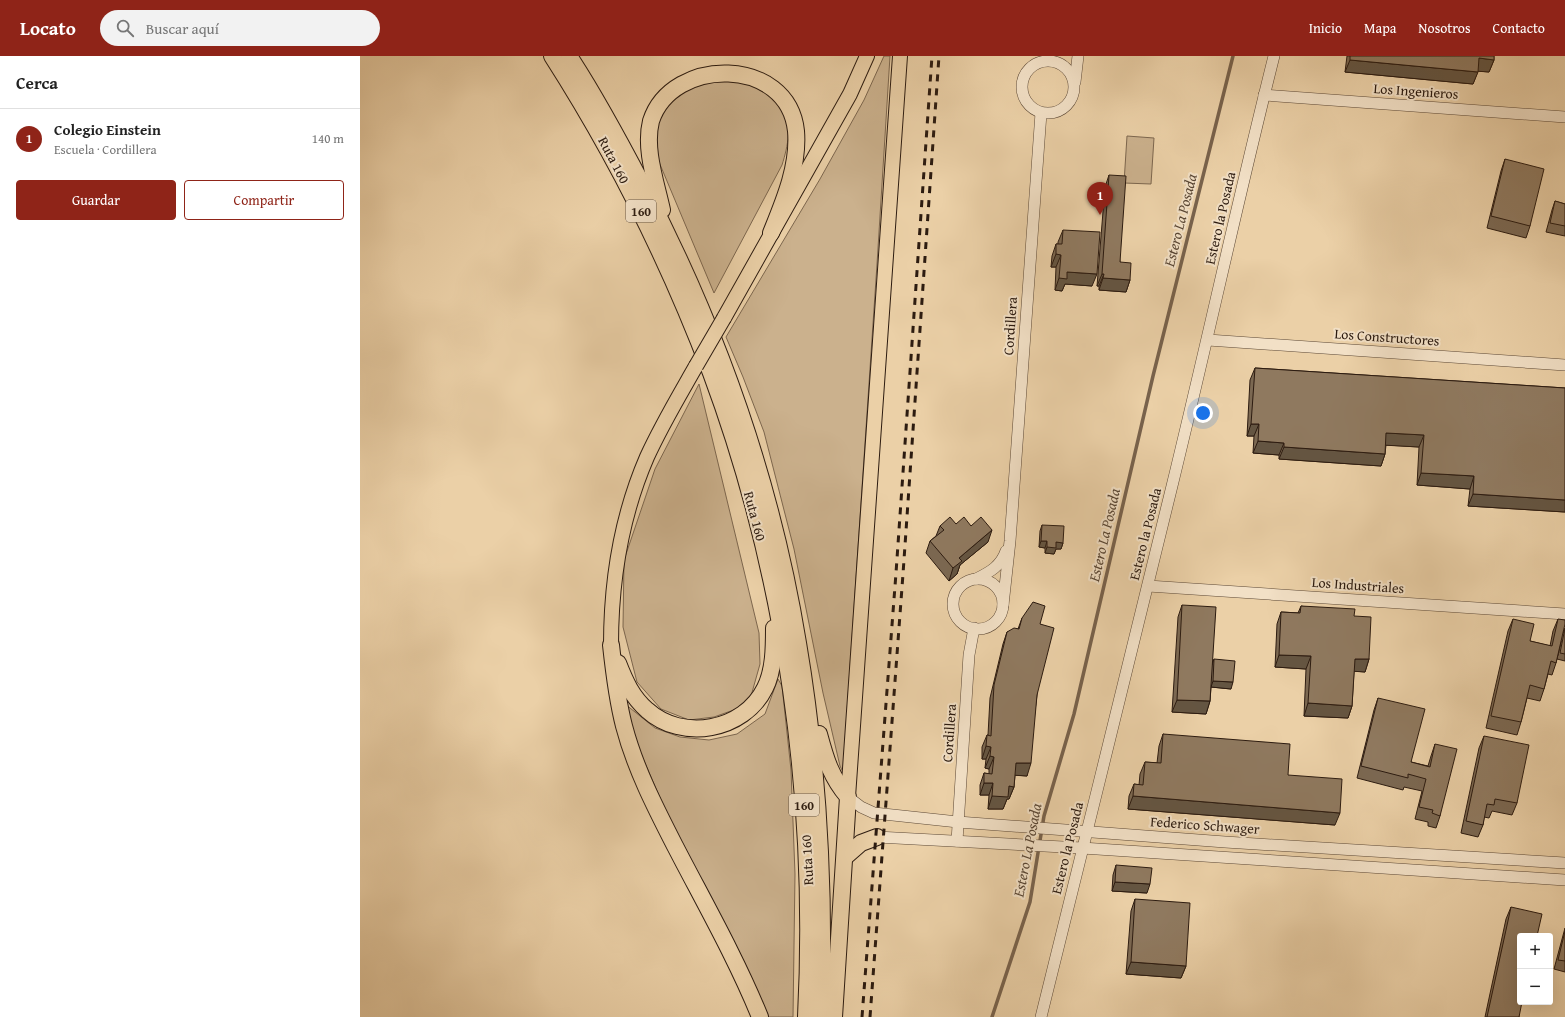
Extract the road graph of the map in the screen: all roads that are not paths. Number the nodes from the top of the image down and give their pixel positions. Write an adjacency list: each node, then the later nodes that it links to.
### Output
1 (552, 56): 20 (highway, Ruta 160 / 160)
2 (569, 56): 13 (highway, Ruta 160 / 160)
3 (867, 56): 14 (main road)
4 (900, 56): 26 (main road)
5 (1059, 56): 8 (street)
6 (1078, 56): 9 (street)
7 (1274, 56): 10 (street, Estero la Posada)
8 (1046, 60): 9 (street); 11 (street)
9 (1075, 89): 11 (street)
10 (1264, 95): 12 (street, Los Ingenieros); 15 (street, Estero la Posada)
11 (1041, 113): 17 (street, Cordillera)
12 (1565, 117)
13 (668, 233): 14 (highway); 25 (highway, Ruta 160 / 160)
14 (771, 233): 24 (main road, bridge)
15 (1208, 340): 16 (street, Los Constructores); 19 (street, Estero la Posada)
16 (1565, 365)
17 (1010, 541): 18 (street, Cordillera); 21 (street, Cordillera)
18 (976, 579): 21 (street); 23 (street, Cordillera)
19 (1148, 586): 22 (street, Los Industriales); 28 (street, Estero la Posada)
20 (774, 596): 24 (highway); 42 (highway, Ruta 160 / 160)
21 (1003, 605): 23 (street, Cordillera)
22 (1565, 614)
23 (974, 628): 27 (street, Cordillera)
24 (611, 645): 41 (highway)
25 (806, 691): 26 (highway); 43 (highway, Ruta 160 / 160)
26 (848, 796): 27 (street, Federico Schwager); 34 (highway)
27 (958, 822): 28 (street, Federico Schwager); 30 (street, Cordillera)
28 (1086, 832): 31 (street, Federico Schwager); 32 (street, Estero la Posada)
29 (877, 836): 30 (street); 34 (highway)
30 (957, 841): 32 (street)
31 (1225, 842): 33 (street, Federico Schwager); 35 (street)
32 (1082, 848): 35 (street); 45 (street, Estero la Posada)
33 (1365, 850): 36 (street, Federico Schwager); 38 (street)
34 (845, 857): 44 (highway)
35 (1223, 858): 38 (street)
36 (1504, 859): 37 (street, Federico Schwager); 39 (street)
37 (1565, 863)
38 (1362, 867): 39 (street)
39 (1503, 876): 40 (street)
40 (1565, 880)
41 (760, 1017)
42 (806, 1017)
43 (821, 1017)
44 (834, 1017)
45 (1042, 1017)

